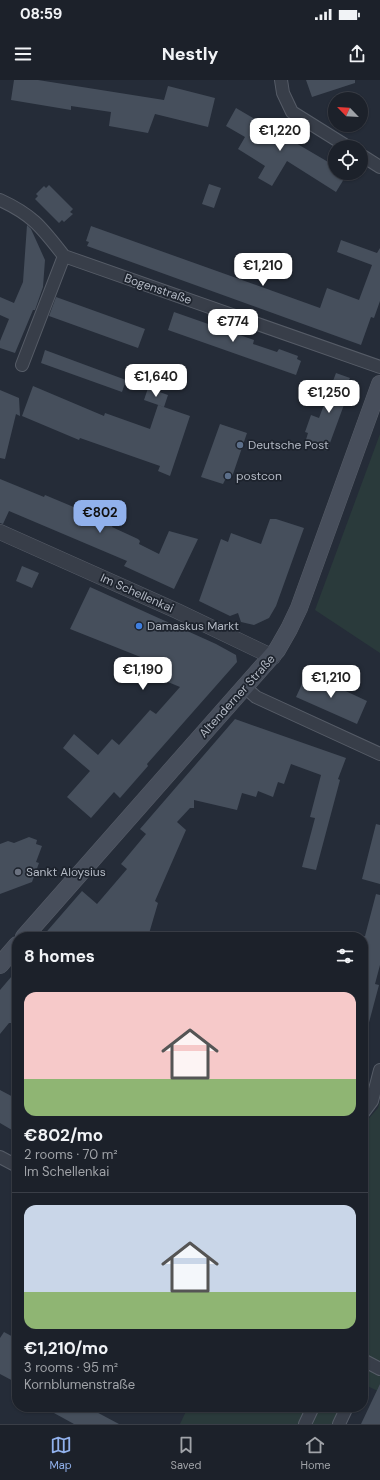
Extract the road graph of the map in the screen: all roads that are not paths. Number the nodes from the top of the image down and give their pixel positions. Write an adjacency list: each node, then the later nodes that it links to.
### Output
1 (281, 80): 2 (street)
2 (337, 140)
3 (368, 159): 4 (street)
4 (380, 167)
5 (0, 200): 6 (street)
6 (64, 256): 7 (street); 8 (street, Bogenstraße)
7 (22, 364)
8 (380, 367)
9 (380, 384): 11 (main road, Altenderner Straße)
10 (0, 532): 11 (street, Im Schellenkai)
11 (273, 657): 12 (main road, Altenderner Straße)
12 (246, 688): 13 (street); 14 (main road, Altenderner Straße)
13 (380, 754)
14 (28, 932)
15 (12, 951): 16 (main road)
16 (0, 965)
17 (380, 1070): 18 (street)
18 (368, 1106)
19 (0, 1157): 20 (street)
20 (12, 1163)
21 (368, 1366): 22 (street)
22 (380, 1370)
23 (311, 1412): 25 (street)
24 (345, 1412): 26 (street)
25 (305, 1424)
26 (339, 1424)

